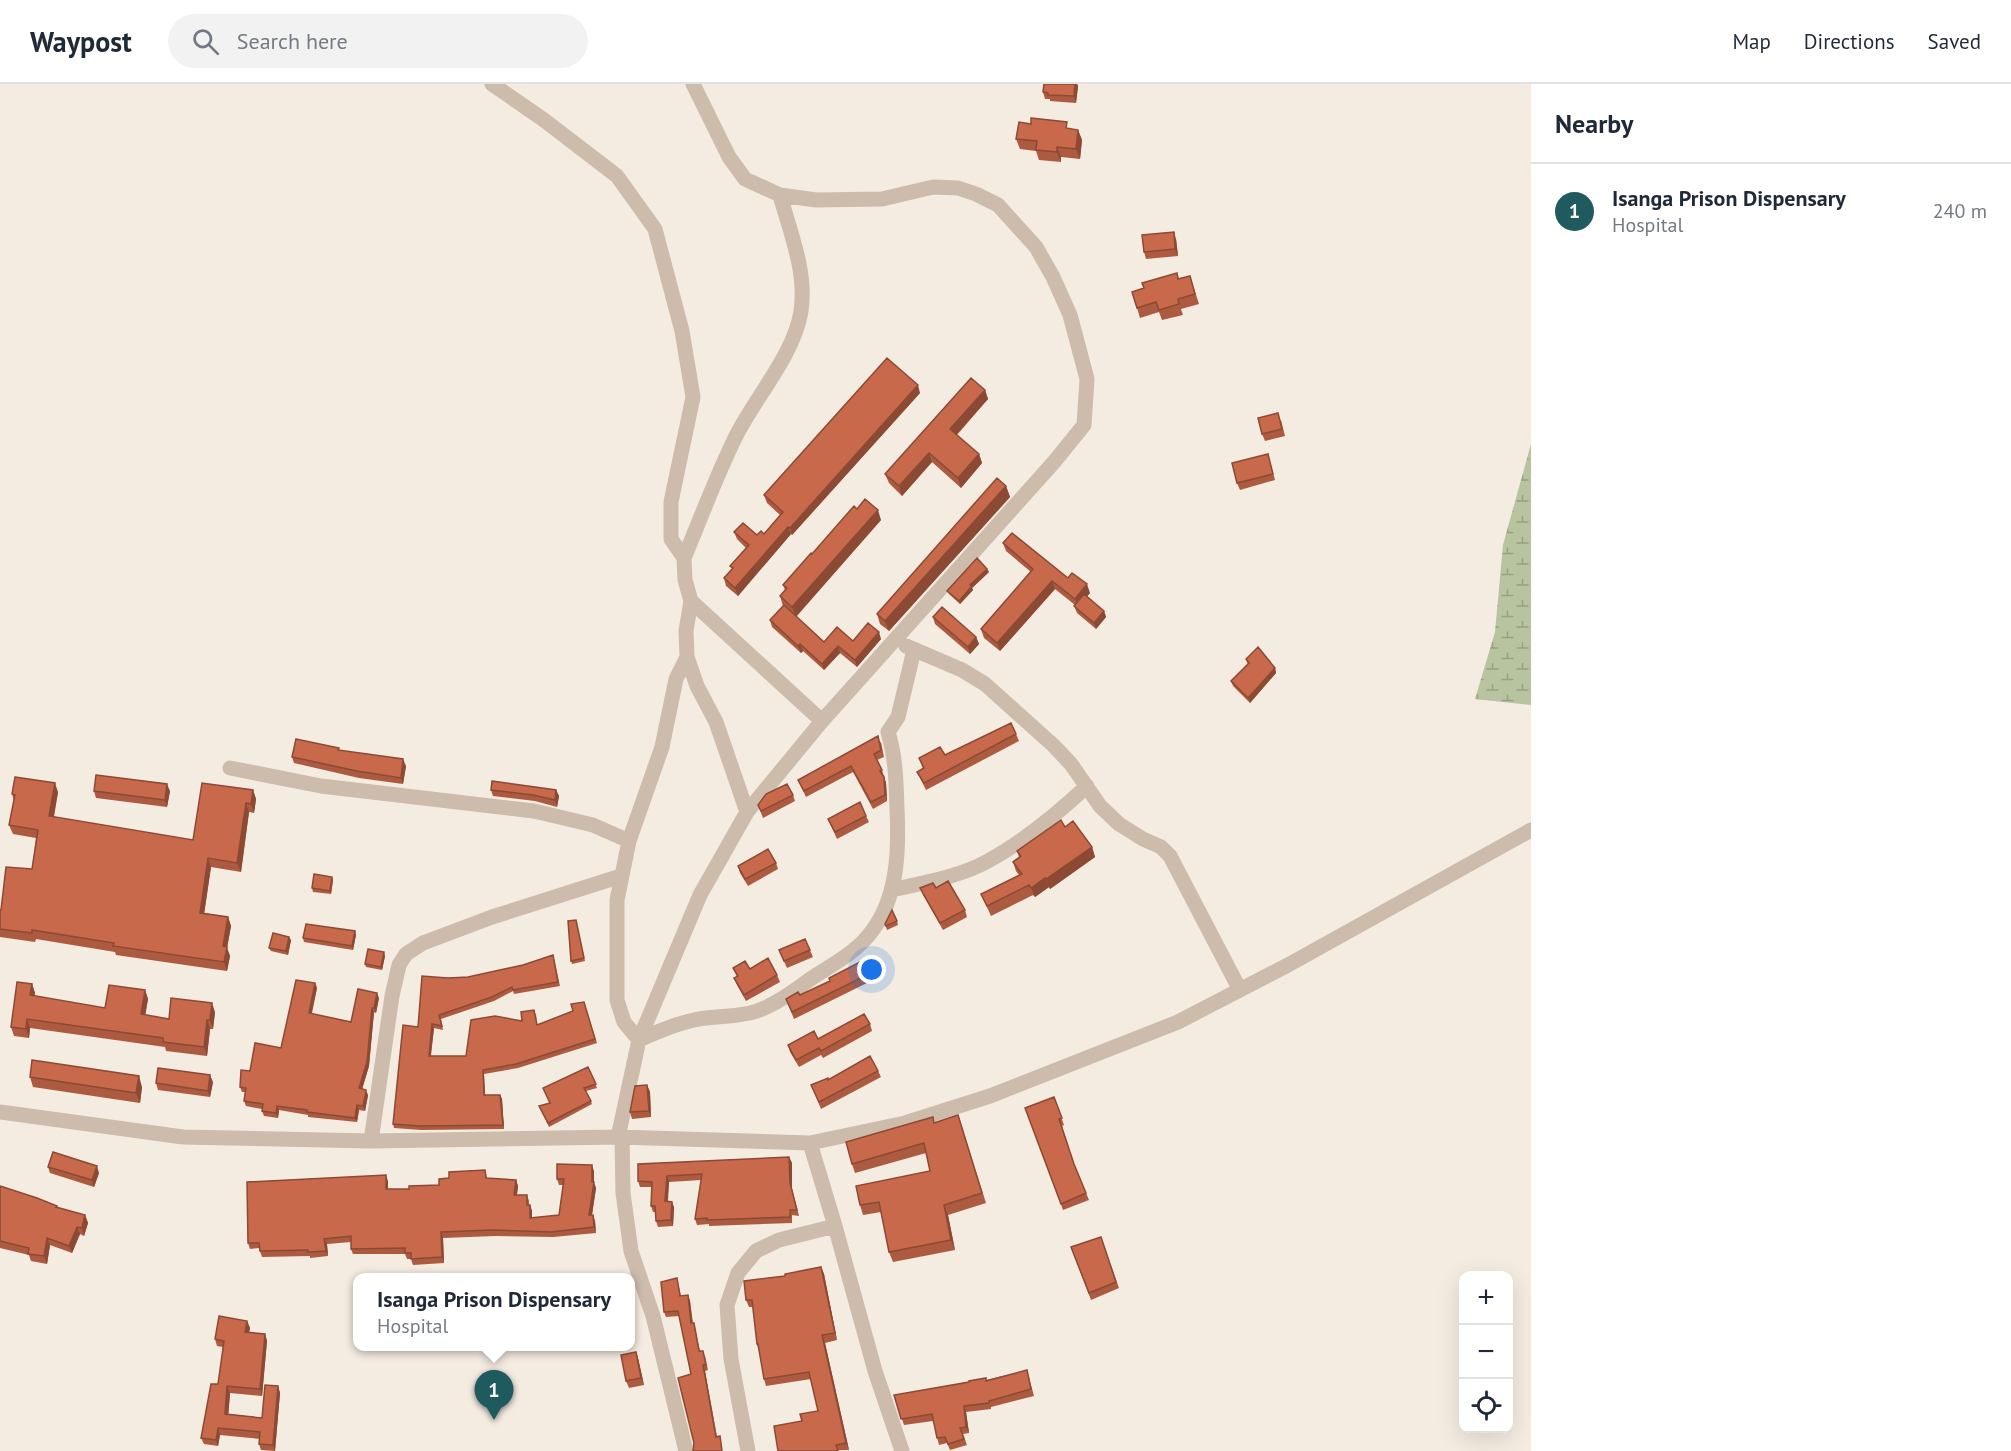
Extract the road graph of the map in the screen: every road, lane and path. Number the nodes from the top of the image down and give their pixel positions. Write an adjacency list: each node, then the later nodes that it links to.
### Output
1 (492, 84): 4 (street)
2 (693, 84): 3 (street)
3 (780, 195): 4 (street); 6 (street)
4 (684, 558): 5 (street)
5 (691, 602): 8 (street); 9 (street)
6 (896, 640): 7 (street); 9 (street)
7 (914, 650): 11 (street); 16 (street)
8 (687, 657): 12 (street); 14 (street)
9 (822, 721): 12 (street)
10 (230, 768): 14 (street)
11 (1088, 786): 16 (street); 17 (street)
12 (747, 812): 18 (street)
13 (1531, 830): 17 (street)
14 (629, 841): 15 (street)
15 (621, 876): 18 (street); 21 (street)
16 (891, 890): 18 (street)
17 (1240, 990): 22 (street)
18 (639, 1040): 20 (street)
19 (0, 1112): 21 (street)
20 (620, 1137): 21 (street); 22 (street); 24 (street)
21 (371, 1141)
22 (810, 1143): 23 (street)
23 (835, 1227): 25 (street); 26 (street)
24 (686, 1451)
25 (748, 1451)
26 (902, 1451)

